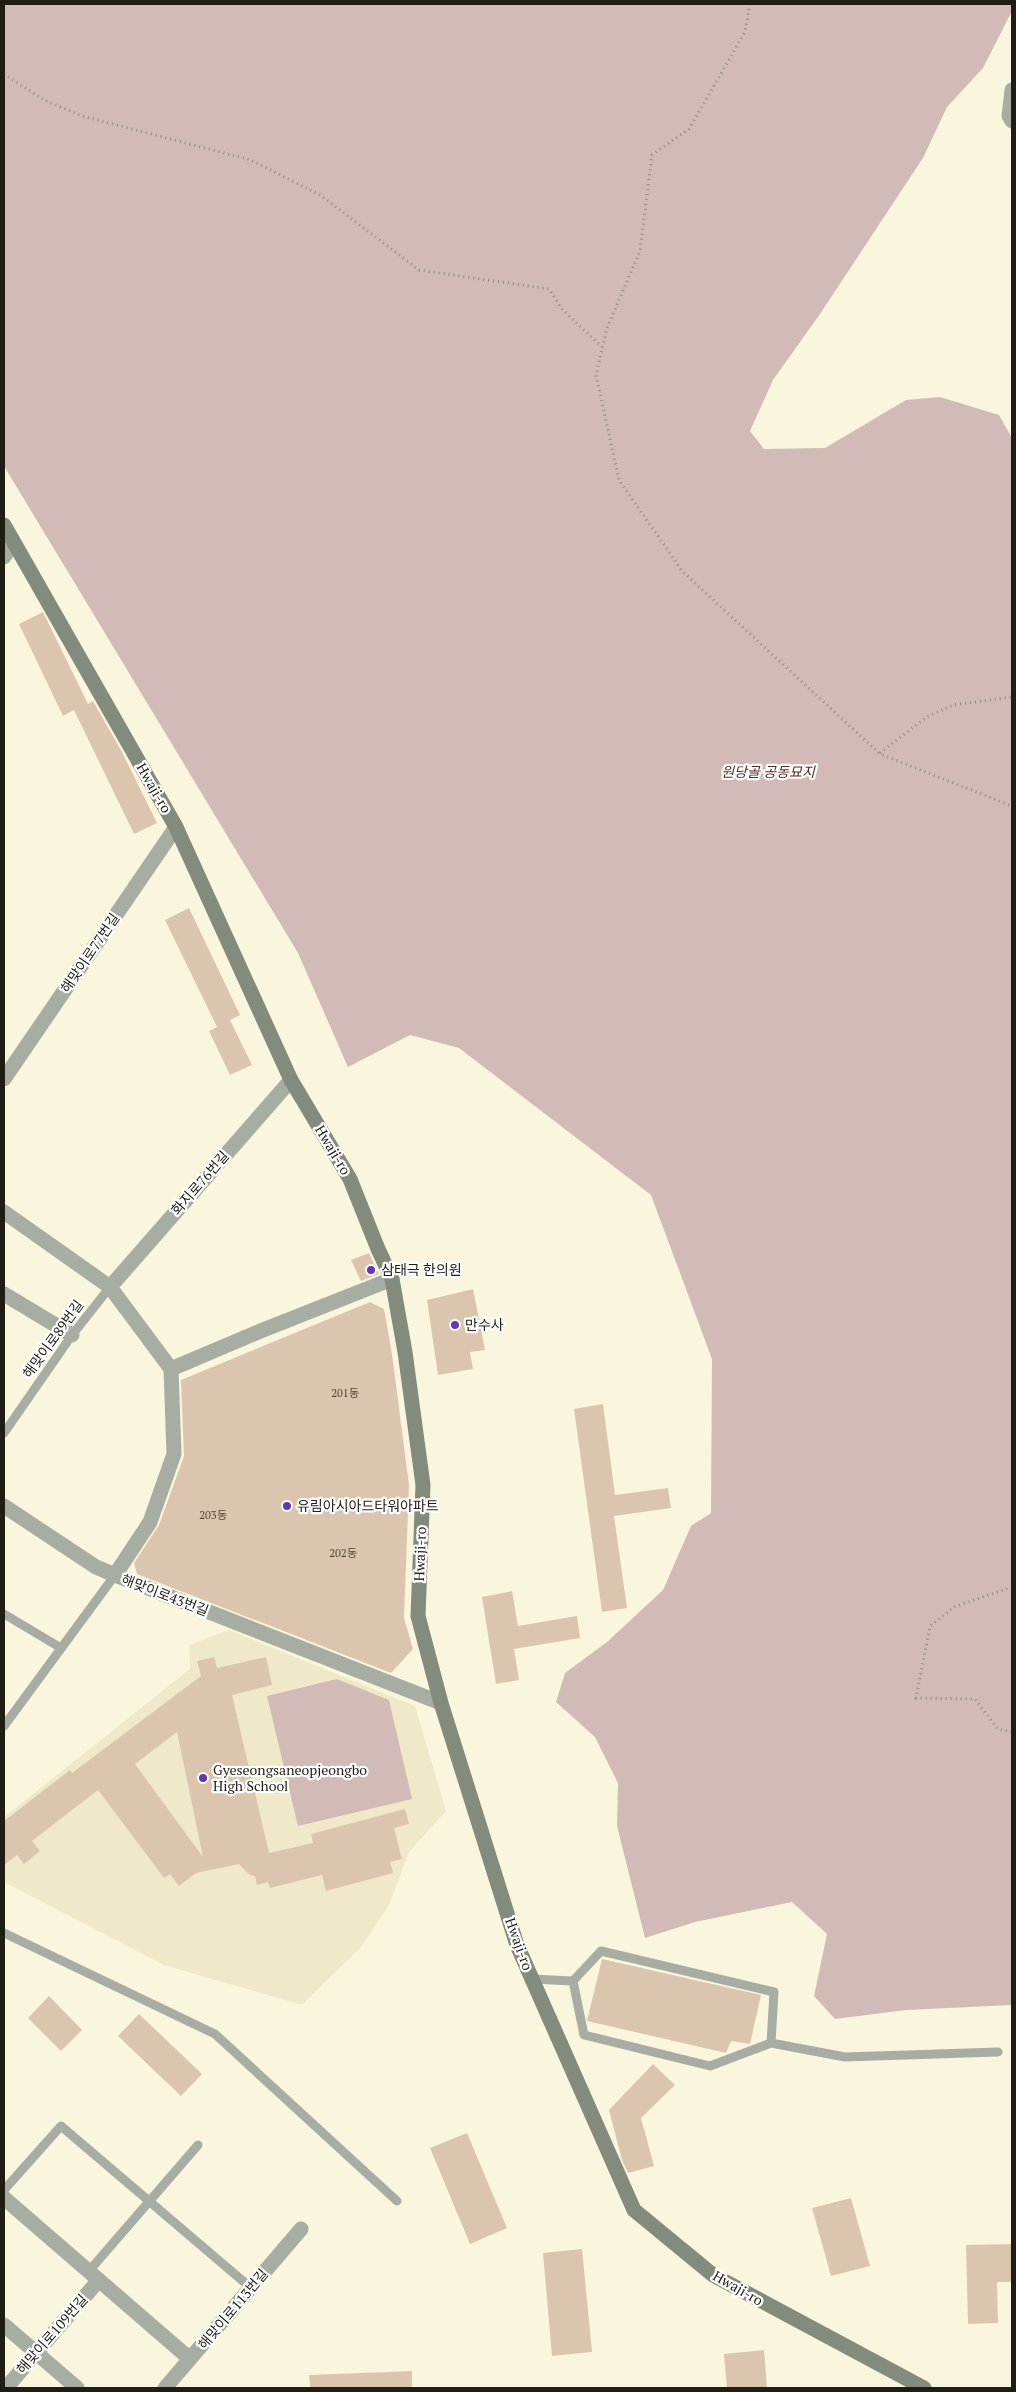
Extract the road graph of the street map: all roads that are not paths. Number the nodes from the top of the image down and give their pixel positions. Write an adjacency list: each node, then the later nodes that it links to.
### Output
1 (1012, 90): 2 (street)
2 (1012, 121)
3 (4, 525): 4 (street, Hwaji-ro)
4 (13, 543): 5 (street); 6 (street, Hwaji-ro)
5 (4, 557)
6 (176, 827): 7 (street, 해맞이로77번길); 8 (street, Hwaji-ro)
7 (4, 1079)
8 (291, 1080): 10 (street, Hwaji-ro); 11 (street, 화지로76번길)
9 (4, 1212): 11 (street)
10 (392, 1279): 14 (street); 20 (street, Hwaji-ro)
11 (110, 1286): 13 (lane, 해맞이로89번길); 14 (street)
12 (4, 1294): 13 (street)
13 (72, 1335): 15 (lane, 해맞이로89번길)
14 (171, 1369): 17 (street, 해맞이로43번길)
15 (4, 1433)
16 (4, 1506): 17 (street)
17 (115, 1575): 19 (lane); 20 (street, 해맞이로43번길)
18 (4, 1614): 19 (lane)
19 (61, 1648): 21 (lane)
20 (441, 1703): 23 (street, Hwaji-ro)
21 (4, 1726)
22 (4, 1933): 30 (lane)
23 (531, 1979): 24 (lane); 40 (street, Hwaji-ro)
24 (573, 1981): 25 (lane); 25 (lane)
25 (771, 2043): 26 (lane)
26 (998, 2052)
27 (198, 2145): 29 (lane)
28 (5, 2200): 29 (lane); 32 (street)
29 (149, 2201): 32 (lane); 33 (lane)
30 (397, 2202)
31 (301, 2229): 33 (street, 해맞이로113번길)
32 (94, 2275): 35 (street, 해맞이로109번길); 36 (street)
33 (251, 2288): 36 (street, 해맞이로113번길)
34 (4, 2325): 35 (street)
35 (35, 2352): 37 (street, 해맞이로109번길); 38 (street)
36 (190, 2359): 39 (street, 해맞이로113번길)
37 (6, 2388)
38 (77, 2388)
39 (165, 2388)
40 (924, 2388)

